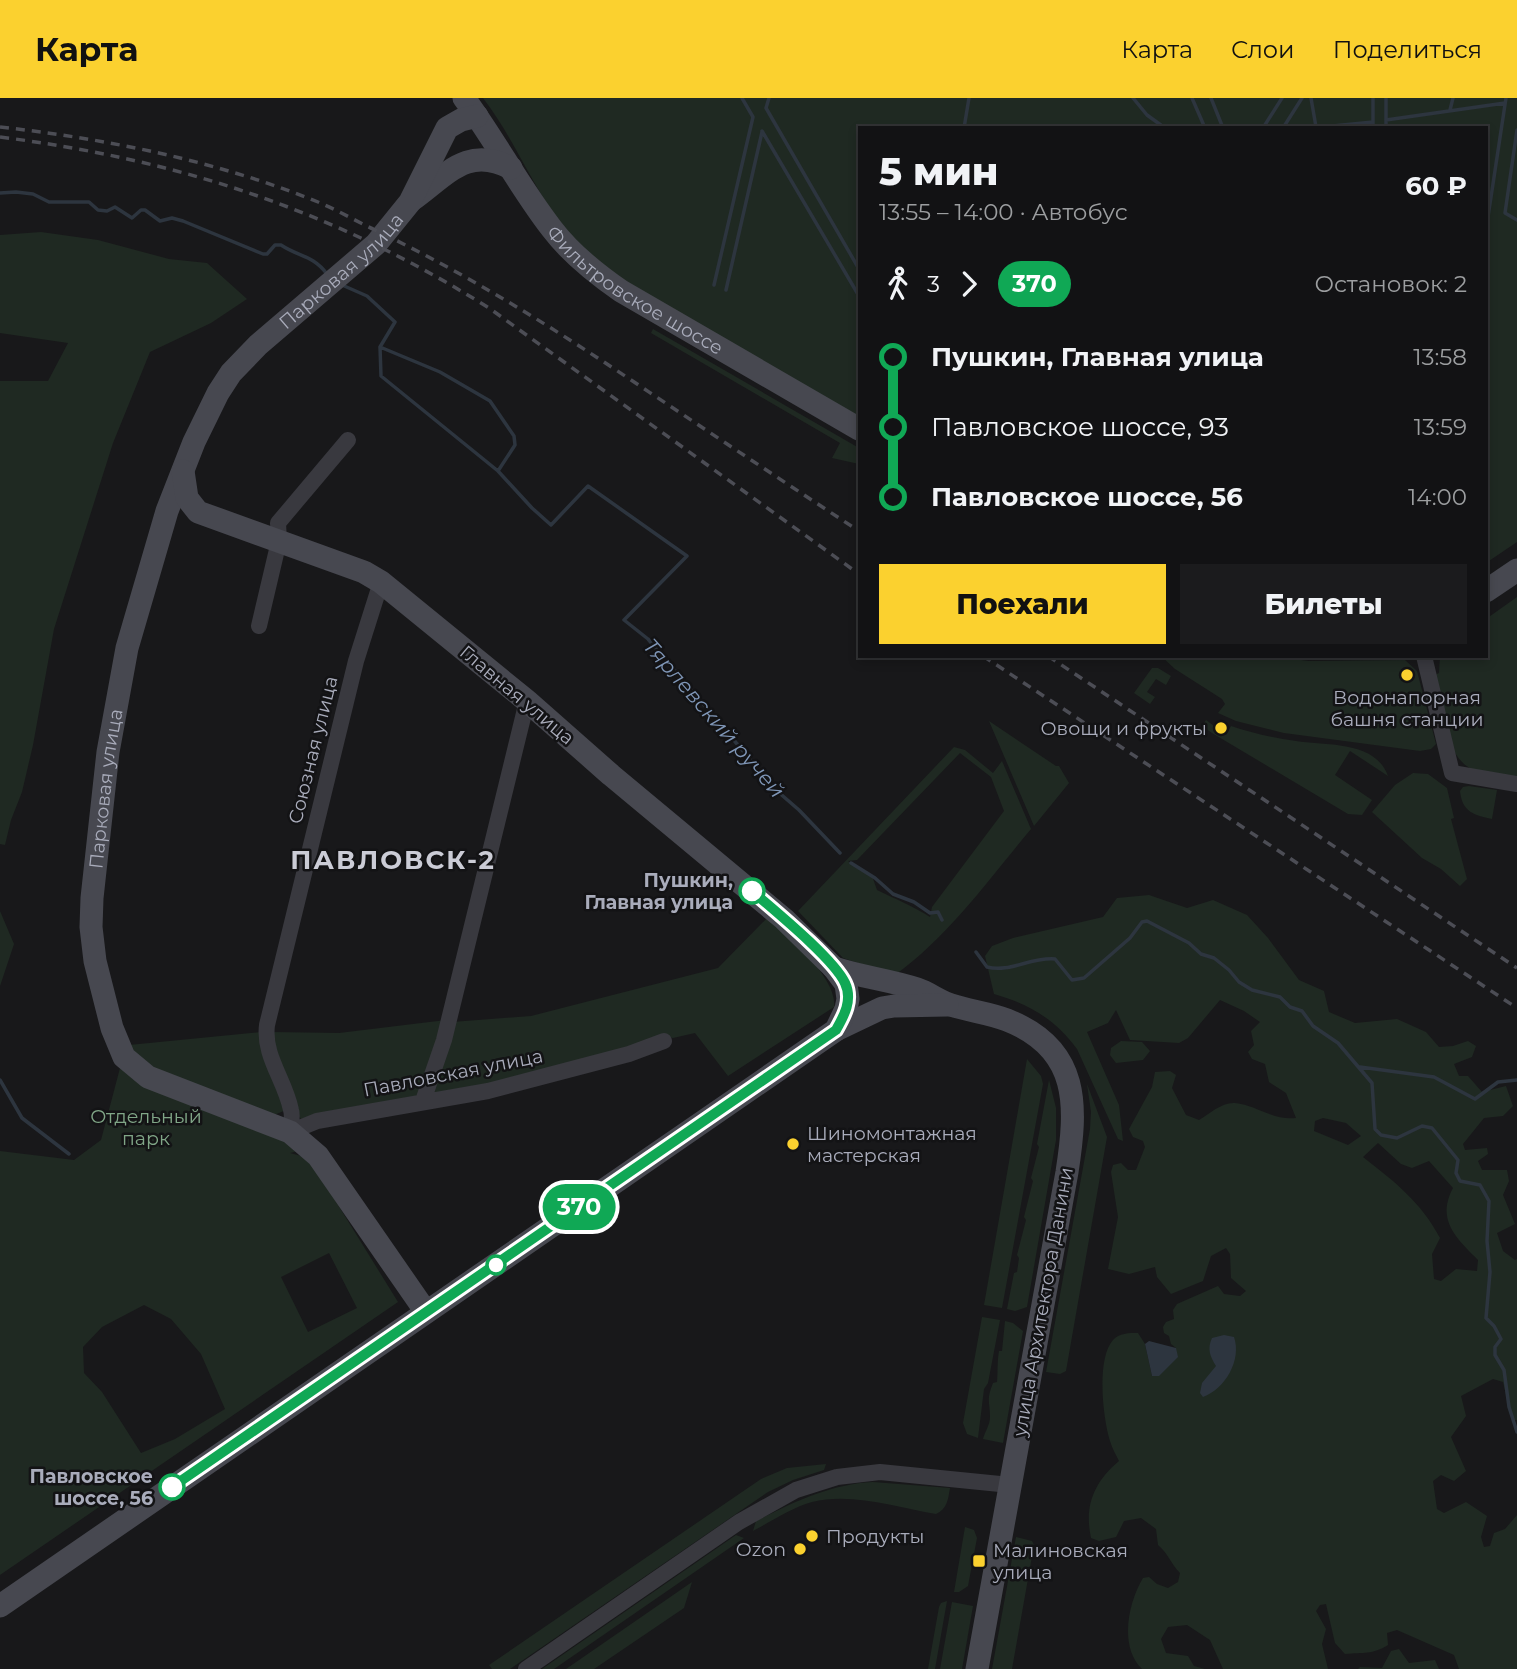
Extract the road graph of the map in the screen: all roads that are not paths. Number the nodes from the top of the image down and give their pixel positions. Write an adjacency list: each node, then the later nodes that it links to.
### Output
1 (451, 98): 3 (main road, Парковая улица)
2 (475, 113): 3 (main road); 4 (main road); 5 (main road, Фильтровское шоссе)
3 (447, 128): 6 (main road, Парковая улица)
4 (468, 160): 5 (main road); 6 (main road, Парковая улица)
5 (511, 168): 7 (main road, Фильтровское шоссе)
6 (410, 202): 9 (main road, Парковая улица)
7 (858, 428)
8 (348, 440): 12 (street)
9 (183, 471): 10 (main road, Парковая улица); 11 (main road)
10 (167, 511): 11 (main road, Главная улица); 25 (main road, Парковая улица)
11 (198, 512): 12 (main road, Главная улица)
12 (279, 541): 14 (main road, Главная улица); 16 (street)
13 (1517, 570): 15 (main road)
14 (381, 582): 18 (main road, Главная улица); 25 (street, Союзная улица)
15 (1488, 591)
16 (259, 626)
17 (1424, 658): 19 (street)
18 (527, 701): 20 (main road, Главная улица); 24 (street)
19 (1517, 784)
20 (834, 968): 21 (main road, улица Архитектора Данини); 22 (main road)
21 (950, 1005): 22 (main road, улица Архитектора Данини); 27 (main road, улица Архитектора Данини)
22 (836, 1030): 26 (main road, улица Архитектора Данини)
23 (664, 1041): 24 (street, Павловская улица)
24 (424, 1101): 25 (street, Павловская улица)
25 (290, 1132): 26 (main road, Парковая улица)
26 (426, 1312): 28 (main road, улица Архитектора Данини)
27 (1010, 1485): 29 (street); 30 (main road, улица Архитектора Данини)
28 (0, 1606)
29 (526, 1669)
30 (977, 1669)

